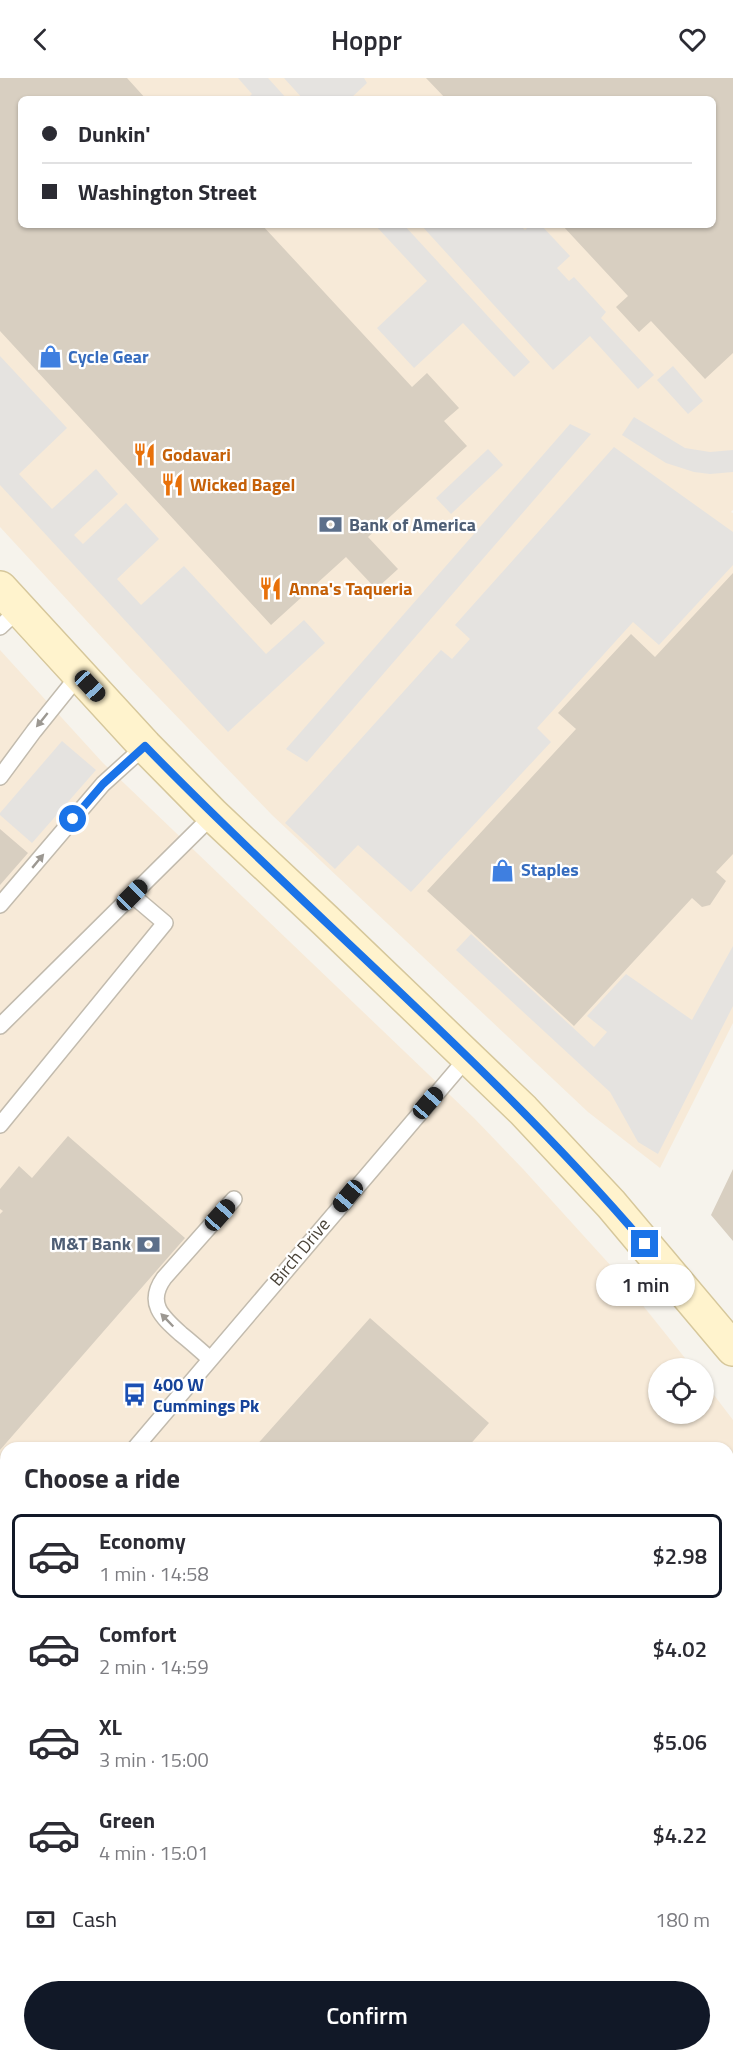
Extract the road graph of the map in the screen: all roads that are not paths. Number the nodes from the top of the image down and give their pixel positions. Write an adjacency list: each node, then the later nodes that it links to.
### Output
1 (6, 608): 2 (main road)
2 (79, 675): 3 (main road); 4 (lane, one-way to 4)
3 (145, 746): 5 (main road); 7 (lane, one-way to 3)
4 (0, 777)
5 (213, 815): 6 (lane); 9 (main road)
6 (132, 895): 8 (lane); 10 (lane)
7 (0, 905)
8 (0, 1026)
9 (467, 1058): 12 (main road); 13 (lane, Birch Drive)
10 (0, 1125)
11 (234, 1199): 13 (lane, one-way to 11)
12 (733, 1349)
13 (210, 1359): 14 (lane, Birch Drive)
14 (140, 1442)

